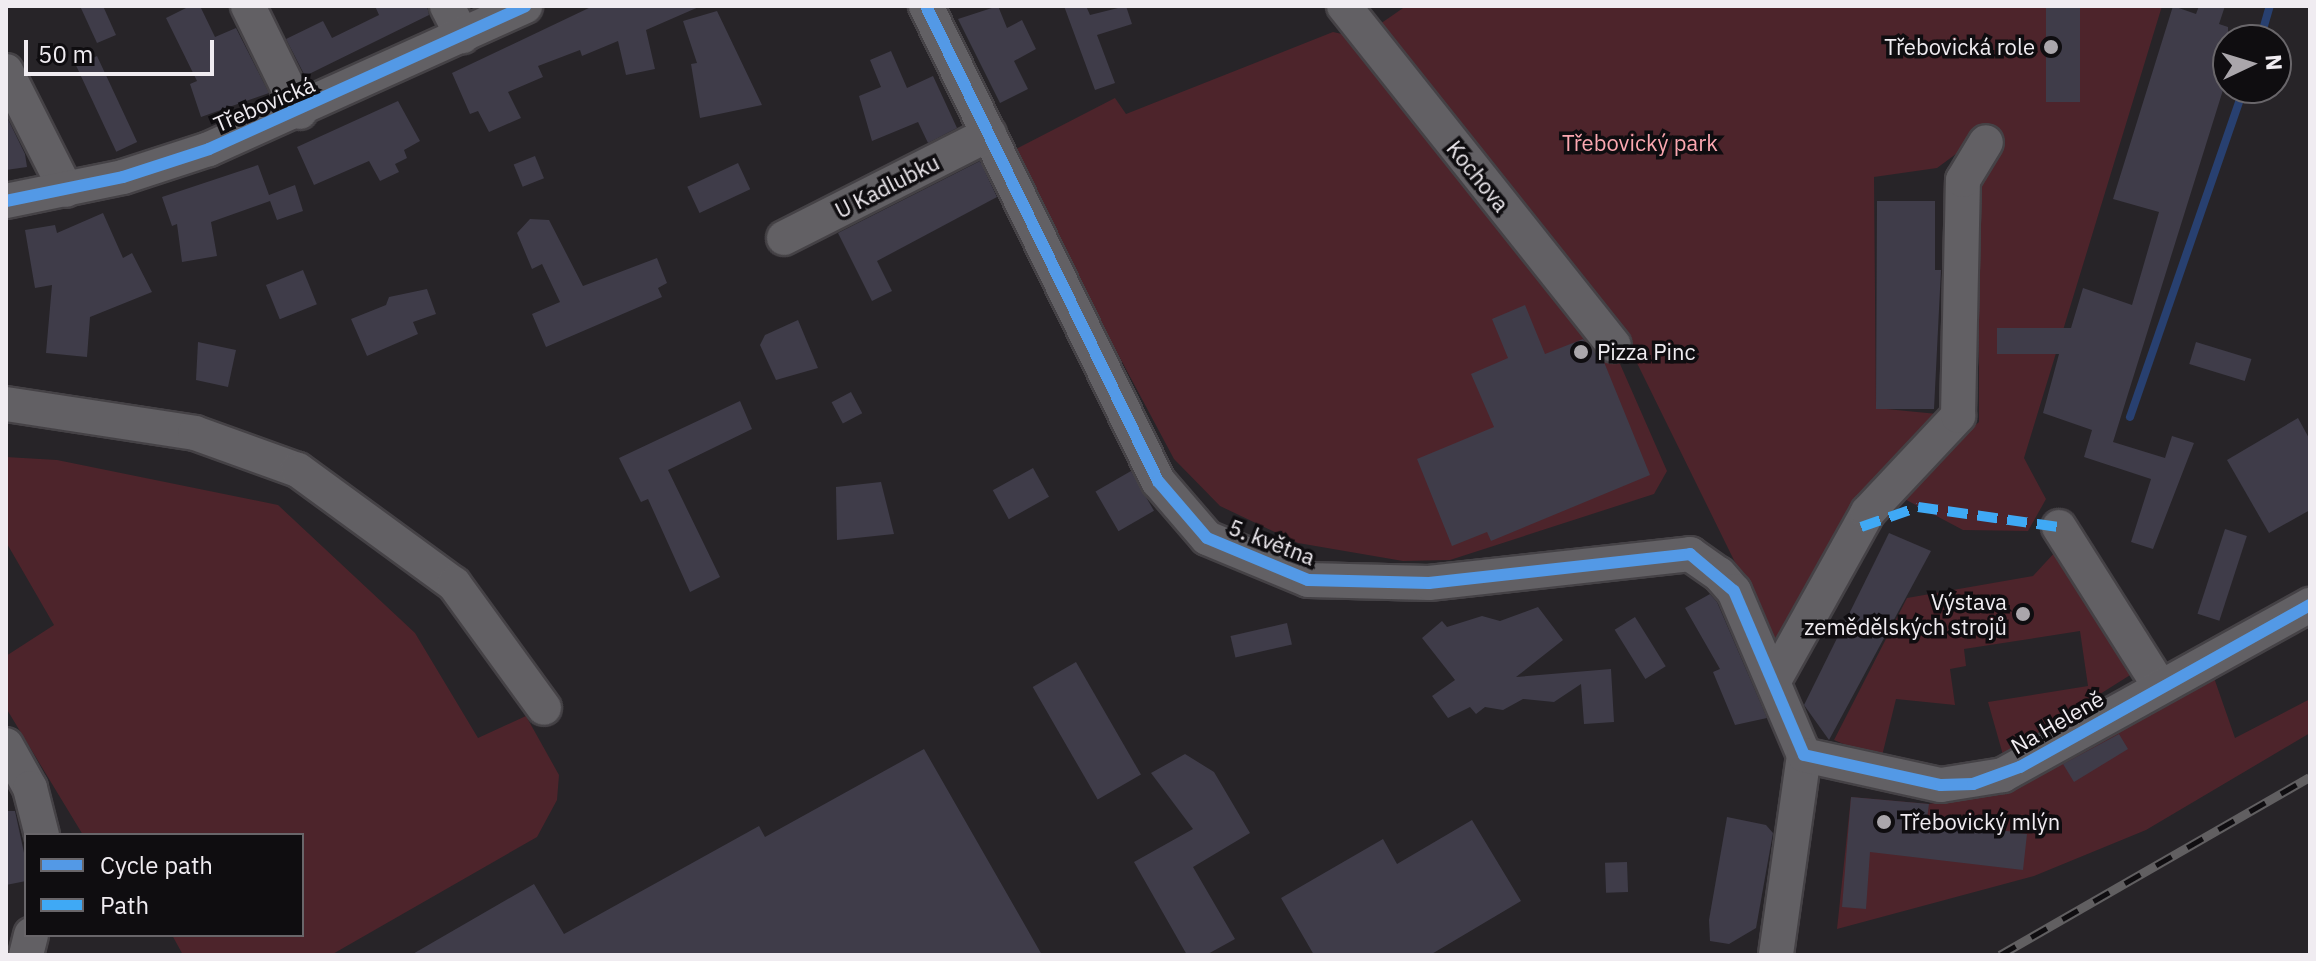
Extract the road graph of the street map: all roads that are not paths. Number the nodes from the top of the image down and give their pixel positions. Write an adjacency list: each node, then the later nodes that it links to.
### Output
1 (248, 6): 7 (street)
2 (525, 6): 5 (street, Třebovická)
3 (926, 6): 8 (street, 5. května)
4 (1344, 6): 13 (street, Kochova)
5 (454, 21): 7 (street, Třebovická)
6 (6, 71): 10 (street)
7 (300, 112): 10 (street, Třebovická)
8 (989, 134): 12 (street, U Kadlubku); 17 (street, 5. května)
9 (1986, 142): 17 (street)
10 (66, 190): 11 (street, Třebovická)
11 (6, 201)
12 (784, 238)
13 (1614, 345)
14 (6, 404): 19 (street)
15 (2059, 527): 18 (street)
16 (2310, 605): 18 (street, Na Heleně)
17 (1775, 679): 21 (street, 5. května)
18 (2159, 685): 21 (street, Na Heleně)
19 (544, 708)
20 (6, 745): 22 (street)
21 (1804, 755): 23 (street, 5. května)
22 (41, 833)
23 (1776, 955)

